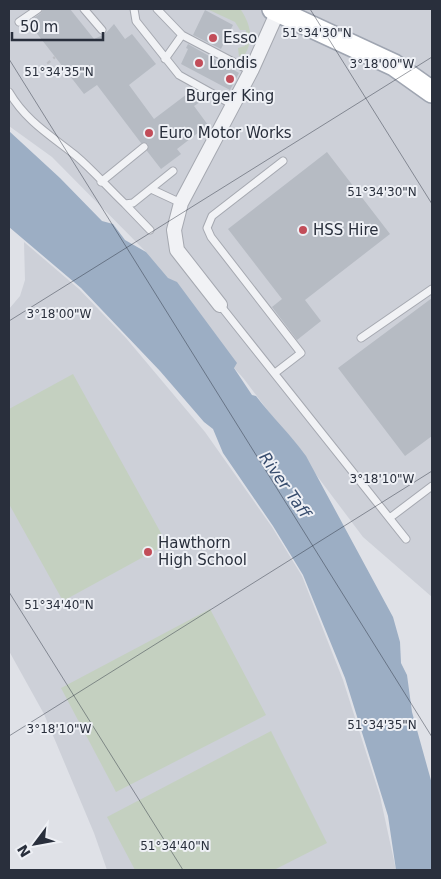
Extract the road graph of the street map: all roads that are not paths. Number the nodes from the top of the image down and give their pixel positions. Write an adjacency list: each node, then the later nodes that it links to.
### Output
1 (38, 9): 6 (lane)
2 (84, 9): 7 (lane)
3 (134, 9): 9 (lane)
4 (157, 9): 8 (lane)
5 (276, 10): 10 (street); 12 (main road)
6 (19, 22)
7 (102, 30)
8 (182, 35): 9 (lane); 10 (lane)
9 (165, 60): 13 (lane)
10 (252, 69): 13 (street)
11 (9, 92): 17 (lane)
12 (432, 92)
13 (233, 105): 19 (street)
14 (144, 147): 17 (lane)
15 (283, 161): 25 (lane)
16 (173, 171): 18 (lane)
17 (101, 182): 20 (lane)
18 (151, 188): 19 (lane); 20 (lane)
19 (181, 203): 23 (street)
20 (125, 204): 21 (lane)
21 (150, 230)
22 (432, 289): 24 (lane)
23 (220, 305): 25 (lane)
24 (361, 338)
25 (275, 374): 27 (lane)
26 (432, 486): 27 (lane)
27 (391, 517): 28 (lane)
28 (406, 538)

